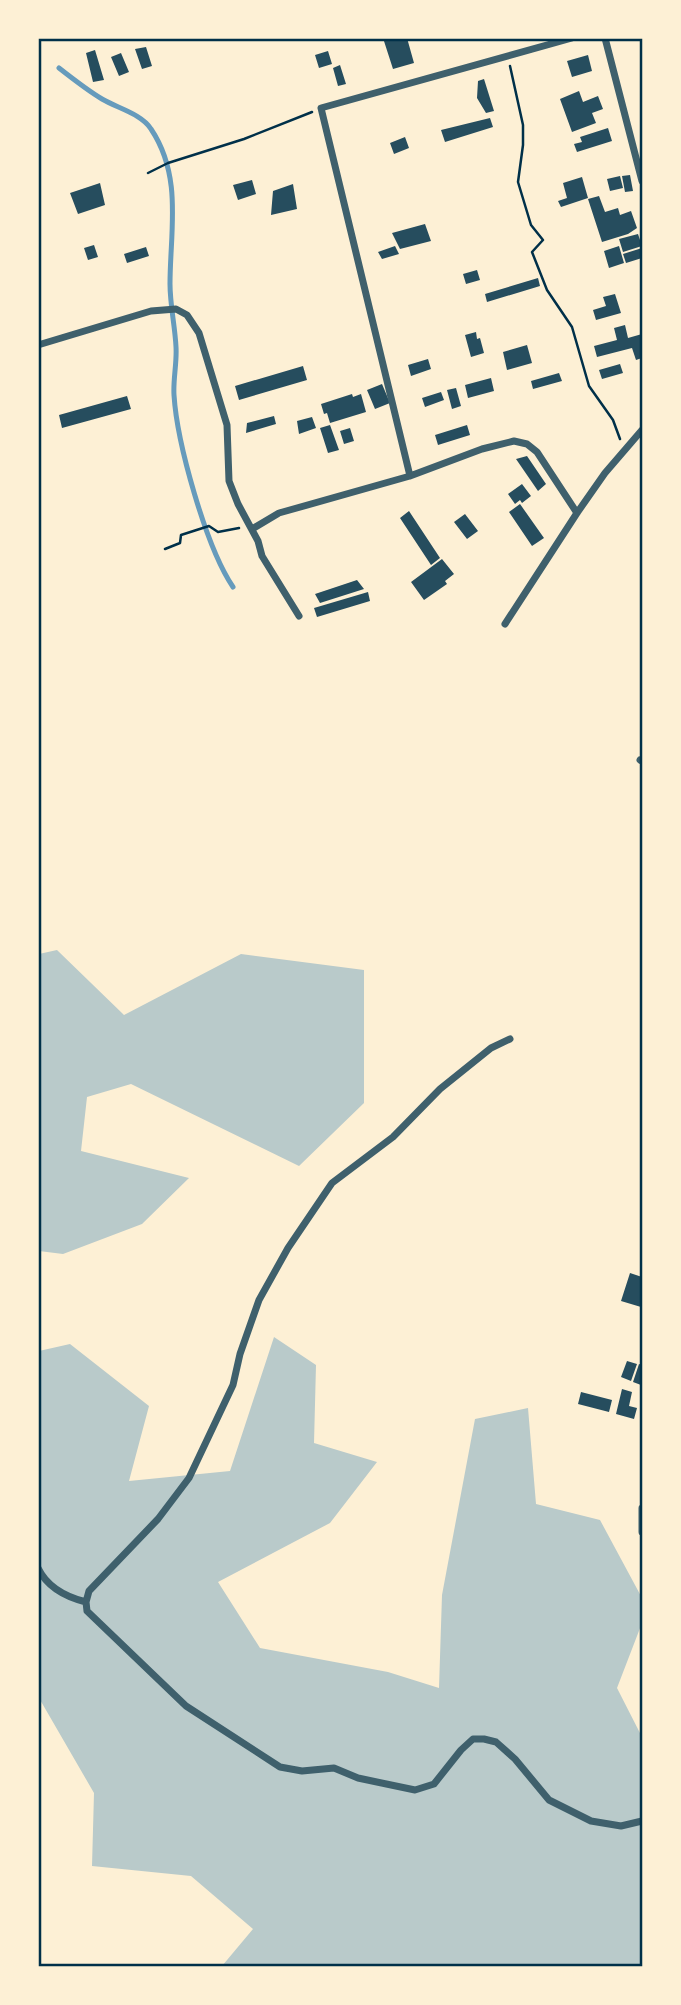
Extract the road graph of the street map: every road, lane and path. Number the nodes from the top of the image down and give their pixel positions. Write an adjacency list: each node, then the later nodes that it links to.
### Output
1 (572, 38): 3 (street)
2 (606, 38): 6 (street)
3 (508, 56): 9 (path); 10 (street)
4 (302, 115): 5 (path)
5 (148, 173)
6 (642, 181)
7 (38, 345): 12 (street)
8 (642, 430): 9 (street)
9 (625, 450): 11 (street)
10 (410, 476): 11 (street); 12 (street)
11 (577, 513): 15 (street)
12 (252, 529): 13 (path); 14 (street)
13 (165, 549)
14 (299, 616)
15 (506, 624)
16 (510, 1039): 20 (street)
17 (642, 1508): 18 (street)
18 (642, 1532)
19 (38, 1568): 20 (street)
20 (86, 1602): 21 (street)
21 (642, 1821)

